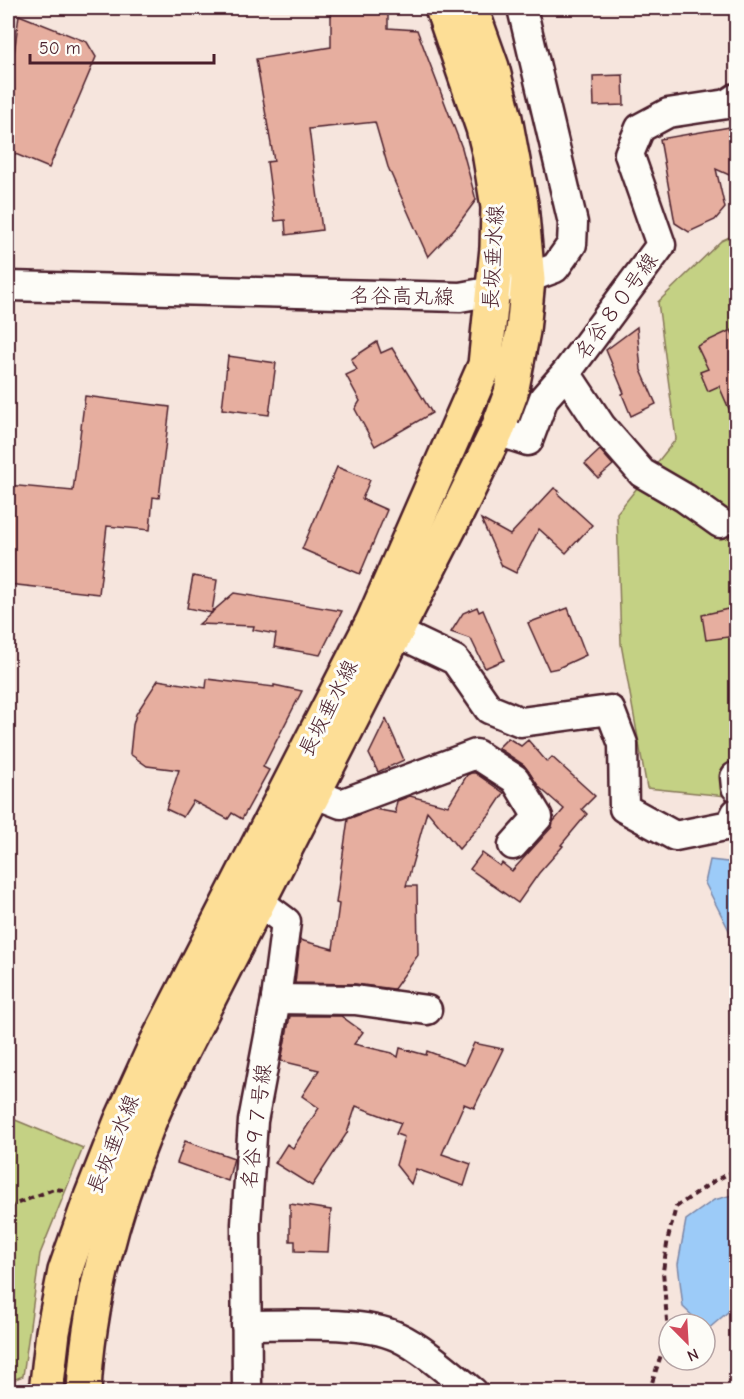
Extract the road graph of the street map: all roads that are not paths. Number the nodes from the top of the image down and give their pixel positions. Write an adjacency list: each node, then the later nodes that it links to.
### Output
1 (442, 8): 7 (main road, 長坂垂水線)
2 (471, 8): 5 (main road, 長坂垂水線)
3 (522, 8): 5 (street, 名谷高丸線)
4 (736, 98): 8 (street, 名谷８０号線)
5 (528, 280): 7 (street, 名谷高丸線); 9 (main road, 長坂垂水線)
6 (8, 286): 7 (street, 名谷高丸線)
7 (493, 291): 15 (main road, 長坂垂水線)
8 (566, 373): 9 (street, 名谷８０号線); 10 (street)
9 (497, 431): 11 (main road, 長坂垂水線)
10 (720, 523)
11 (396, 632): 12 (main road, 長坂垂水線); 13 (street)
12 (313, 793): 14 (street); 15 (main road, 長坂垂水線)
13 (736, 813)
14 (513, 845)
15 (247, 895): 16 (street, 名谷９７号線); 19 (main road, 長坂垂水線); 20 (main road, 長坂垂水線)
16 (276, 999): 17 (street); 18 (street, 名谷９７号線)
17 (427, 1010)
18 (246, 1325): 21 (street, 名谷９７号線); 22 (street)
19 (46, 1392)
20 (84, 1392)
21 (246, 1392)
22 (473, 1392)

